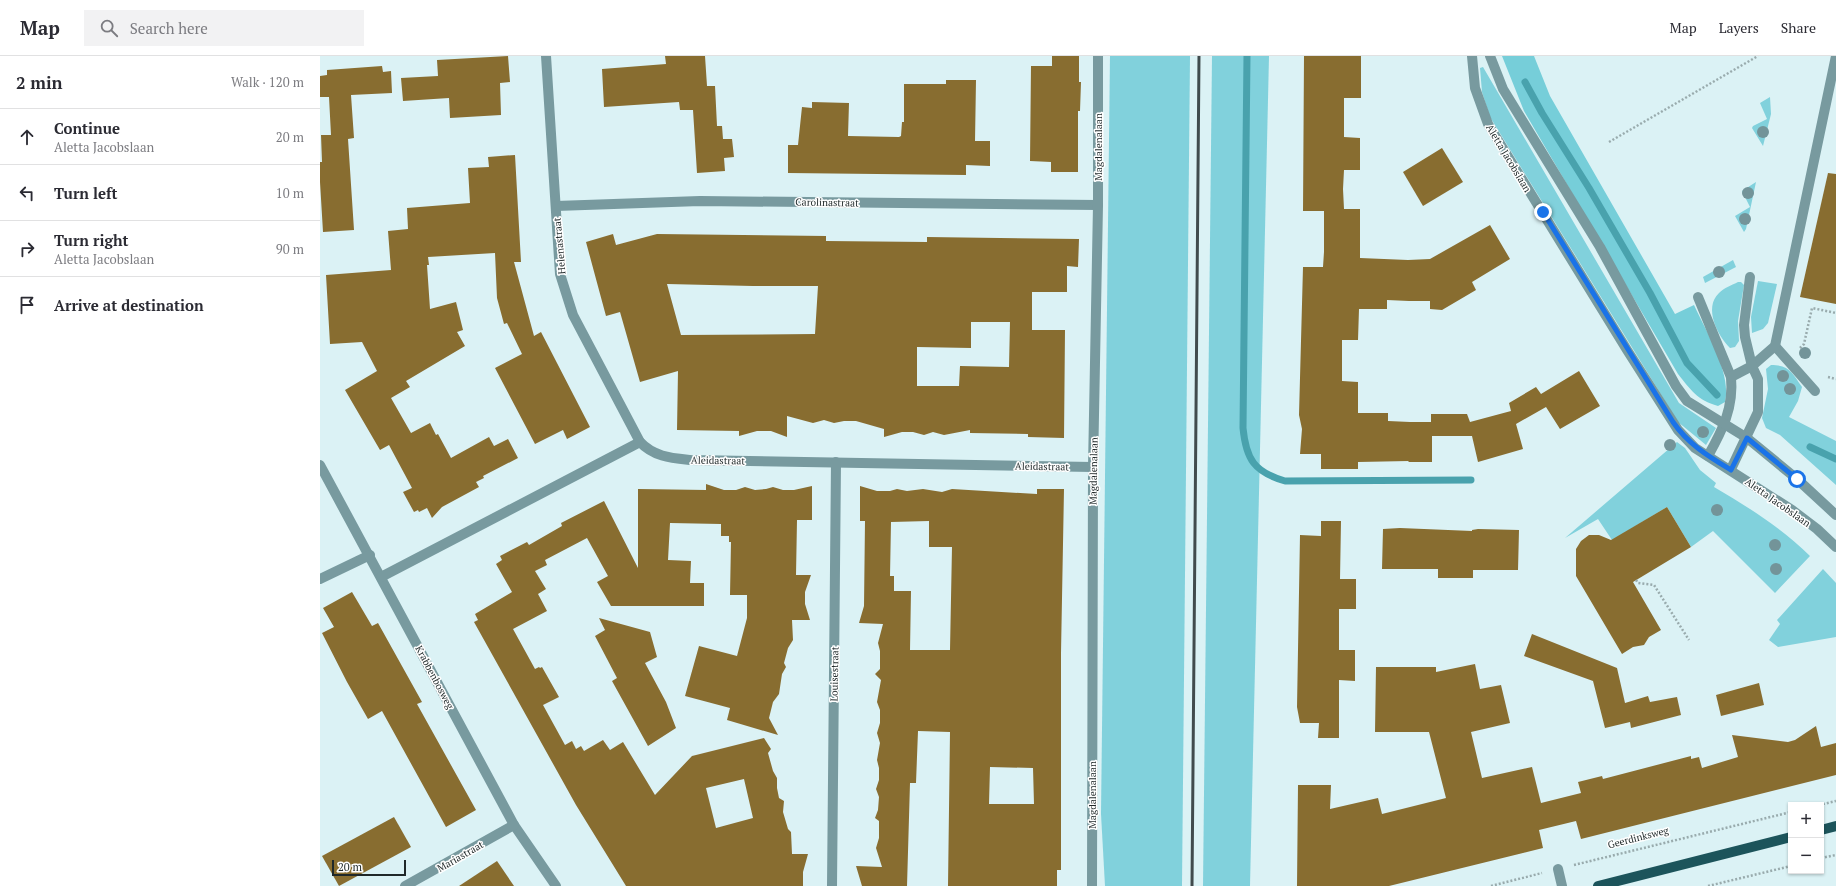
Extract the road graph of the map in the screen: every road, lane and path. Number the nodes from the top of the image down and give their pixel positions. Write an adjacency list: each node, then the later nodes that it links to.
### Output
1 (546, 56): 9 (street, Helenastraat)
2 (1098, 56): 8 (street, Magdalenalaan)
3 (1472, 56): 21 (street, Aletta Jacobslaan)
4 (1490, 56): 18 (street)
5 (1758, 56): 7 (path)
6 (1836, 56): 14 (street)
7 (1609, 142)
8 (1098, 205): 9 (street, Carolinastraat); 24 (street, Magdalenalaan)
9 (556, 206): 20 (street, Helenastraat)
10 (1750, 277): 15 (street)
11 (1698, 296): 16 (street)
12 (1836, 313): 13 (path)
13 (1806, 336)
14 (1774, 346): 15 (street); 17 (street)
15 (1752, 366): 16 (street); 19 (street)
16 (1731, 377): 18 (street)
17 (1815, 391)
18 (1725, 424): 19 (street); 21 (street)
19 (1747, 438): 25 (street); 26 (street)
20 (640, 442): 22 (street, Aleidastraat); 29 (street)
21 (1708, 456): 25 (street, Aletta Jacobslaan)
22 (836, 462): 24 (street, Aleidastraat); 46 (street, Louisestraat)
23 (320, 466): 28 (street, Krabbenbosweg)
24 (1092, 467): 47 (street, Magdalenalaan)
25 (1731, 470): 27 (street, Aletta Jacobslaan)
26 (1836, 515)
27 (1836, 547)
28 (370, 555): 29 (street, Krabbenbosweg); 30 (street)
29 (381, 577): 36 (street, Krabbenbosweg)
30 (320, 579)
31 (1636, 580): 32 (path)
32 (1689, 640)
33 (1836, 801): 34 (path)
34 (1824, 804)
35 (1788, 813): 43 (path, Geerdinksweg)
36 (514, 825): 44 (street, Mariastraat); 45 (street, Krabbenbosweg)
37 (1836, 826): 38 (main road)
38 (1824, 829)
39 (1788, 838): 50 (main road)
40 (1836, 855): 41 (path)
41 (1824, 857)
42 (1788, 867): 51 (path)
43 (1558, 869): 48 (path, Geerdinksweg); 49 (street)
44 (405, 886)
45 (556, 886)
46 (832, 886)
47 (1092, 886)
48 (1491, 886)
49 (1562, 886)
50 (1598, 886)
51 (1708, 886)

